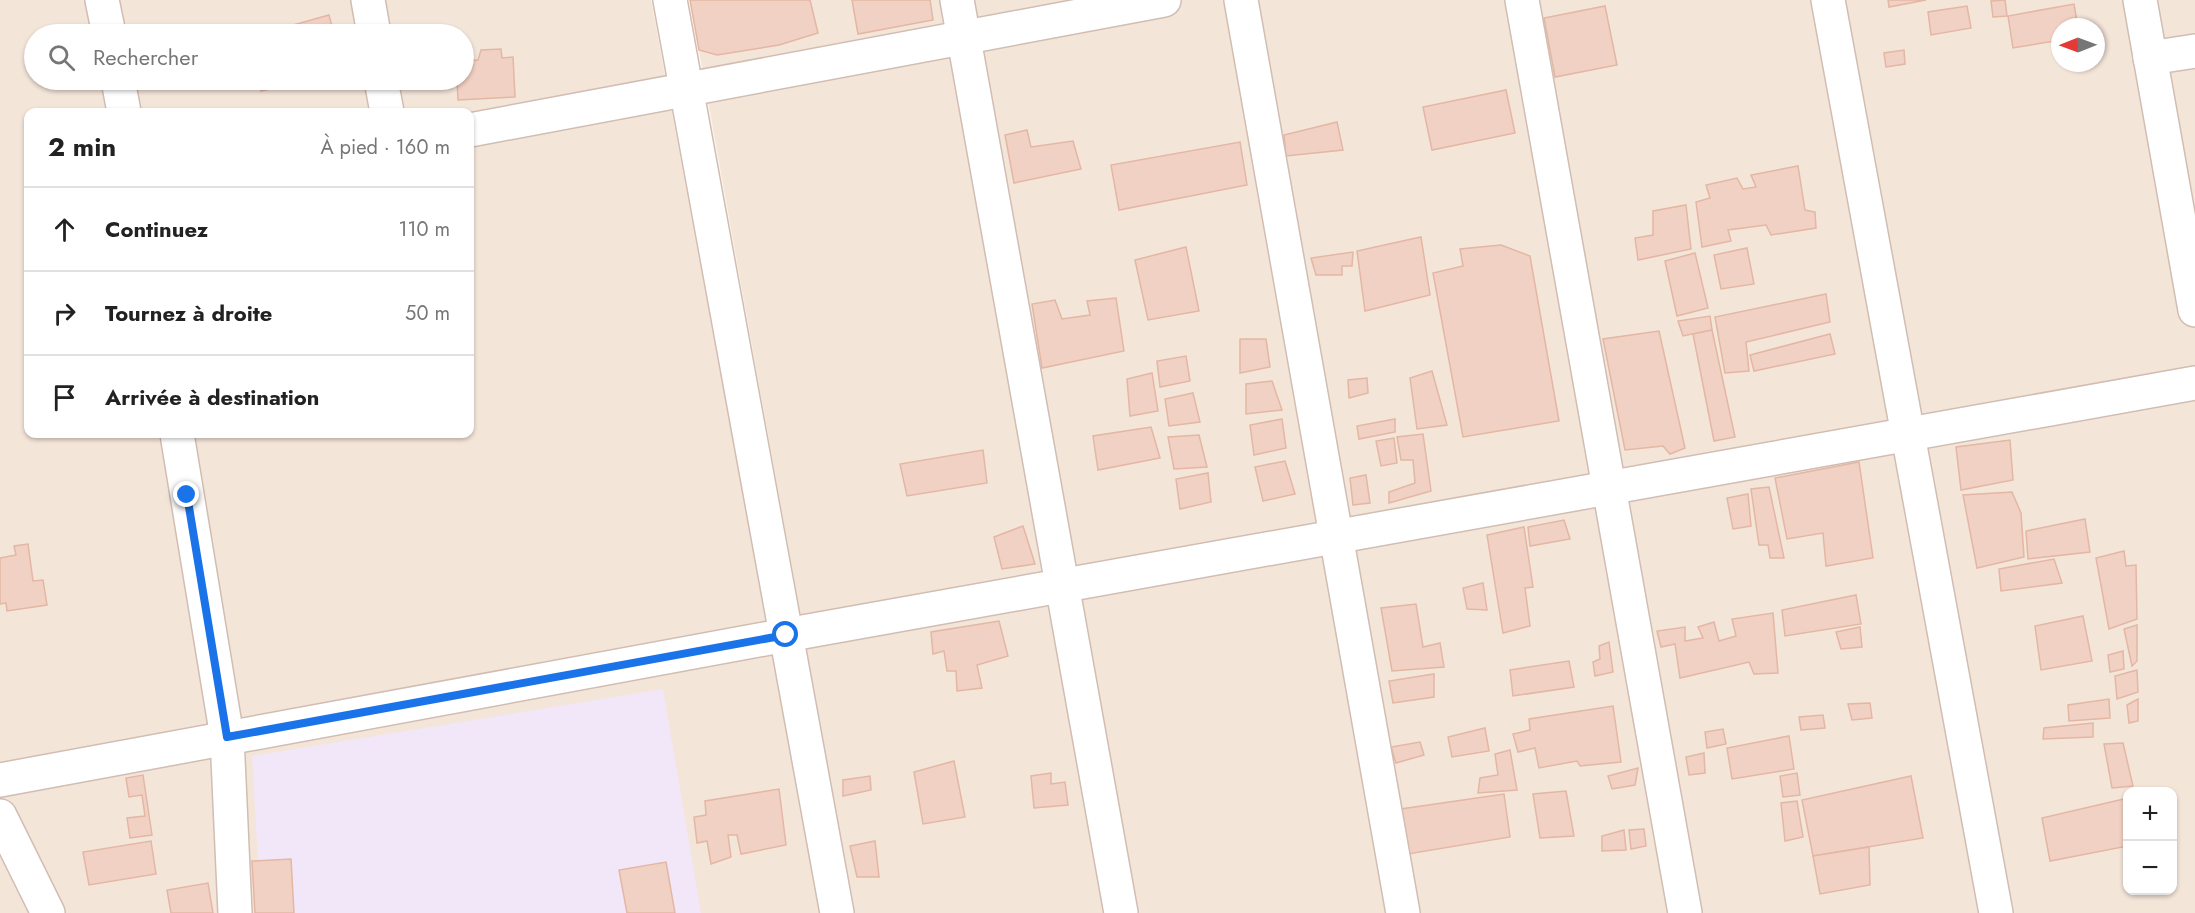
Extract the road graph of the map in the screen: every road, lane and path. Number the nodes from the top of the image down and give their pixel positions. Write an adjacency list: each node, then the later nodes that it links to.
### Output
1 (102, 0): 10 (street)
2 (368, 0): 11 (street)
3 (670, 0): 15 (street)
4 (957, 0): 12 (street)
5 (1164, 0): 12 (street)
6 (1241, 0): 26 (street)
7 (1522, 0): 25 (street)
8 (1828, 0): 23 (street)
9 (2140, 0): 14 (street)
10 (107, 24)
11 (372, 24)
12 (963, 36): 15 (street); 27 (street)
13 (2195, 51): 14 (street)
14 (2150, 58): 21 (street)
15 (686, 88): 20 (street); 28 (street)
16 (119, 90): 18 (street)
17 (383, 90): 19 (street)
18 (123, 108)
19 (386, 108)
20 (474, 129)
21 (2195, 310)
22 (2195, 383): 23 (street)
23 (1908, 434): 25 (street); 38 (street)
24 (178, 438): 29 (street)
25 (1609, 488): 26 (street); 37 (street)
26 (1336, 537): 27 (street); 36 (street)
27 (1062, 586): 28 (street); 35 (street)
28 (786, 635): 29 (street); 34 (street)
29 (227, 737): 30 (street); 33 (street)
30 (0, 780)
31 (0, 816): 32 (street)
32 (48, 913)
33 (235, 913)
34 (837, 913)
35 (1120, 913)
36 (1403, 913)
37 (1685, 913)
38 (1996, 913)

